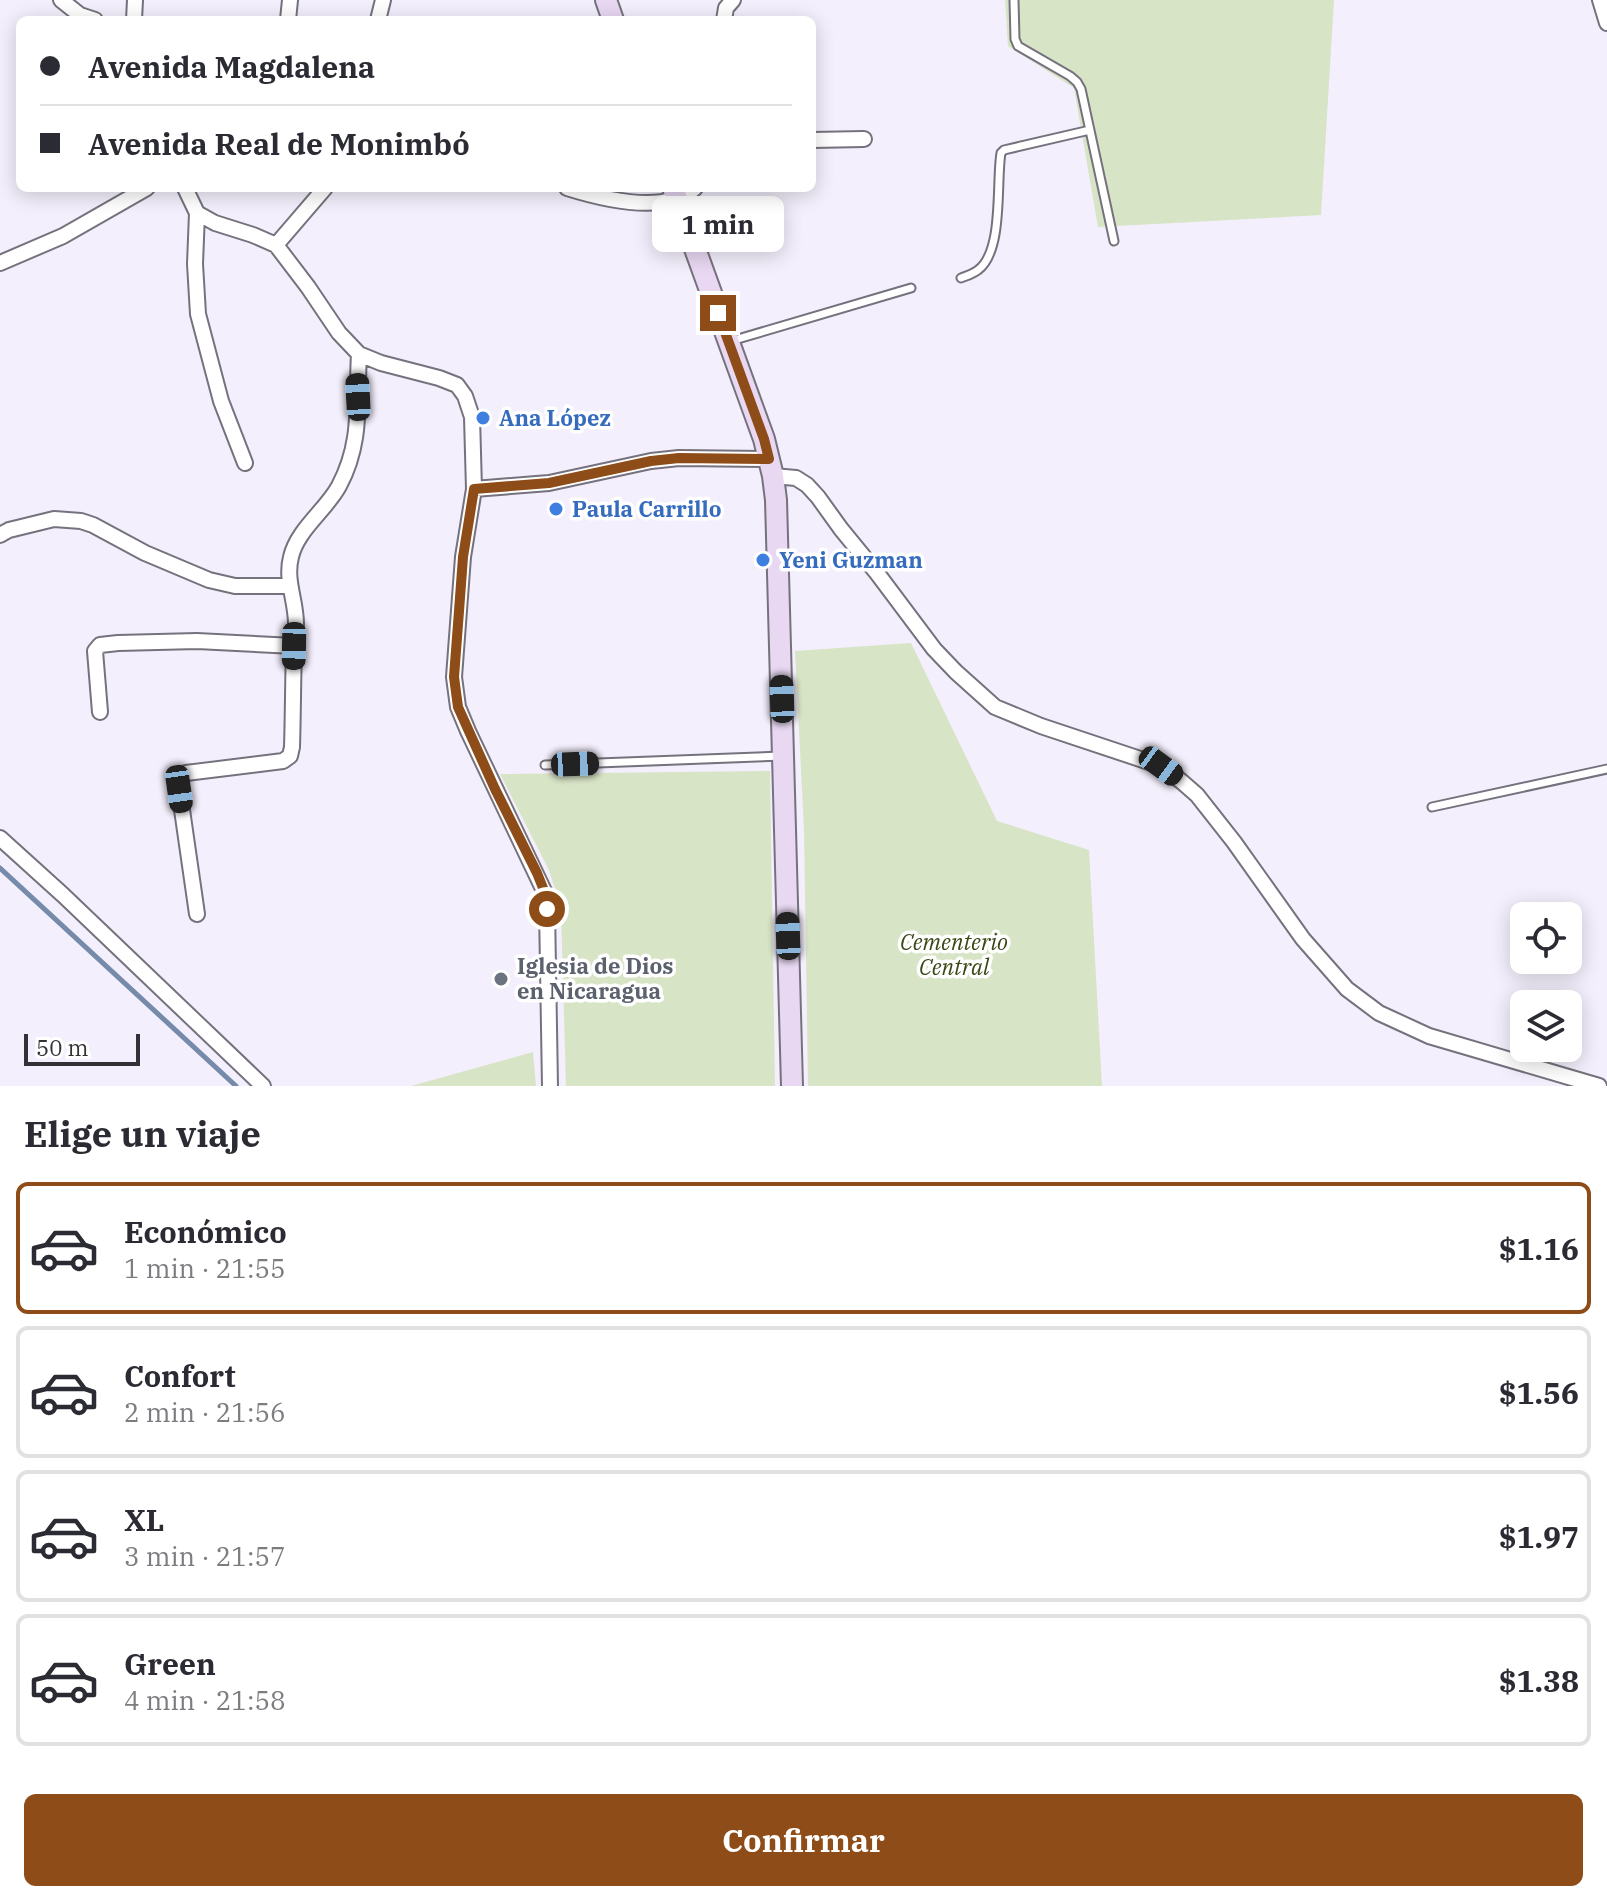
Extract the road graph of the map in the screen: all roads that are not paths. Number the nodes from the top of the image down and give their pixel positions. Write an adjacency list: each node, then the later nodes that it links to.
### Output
1 (61, 0): 4 (street)
2 (1014, 0): 6 (lane)
3 (1600, 0): 5 (street)
4 (83, 16)
5 (1607, 23)
6 (1090, 130): 15 (lane); 18 (lane)
7 (864, 139): 8 (street)
8 (816, 140)
9 (140, 192): 17 (street)
10 (187, 192): 14 (street)
11 (322, 192): 16 (street)
12 (581, 192): 13 (street)
13 (675, 194): 20 (street)
14 (197, 213): 16 (street); 22 (street)
15 (1114, 241)
16 (276, 245): 21 (street)
17 (0, 263)
18 (961, 278)
19 (911, 288): 20 (lane)
20 (728, 341): 23 (street)
21 (359, 354): 24 (street); 26 (street)
22 (245, 463)
23 (771, 468): 24 (street); 29 (street); 38 (street)
24 (474, 489): 36 (street)
25 (0, 535): 26 (street)
26 (290, 586): 27 (street)
27 (294, 646): 28 (street); 34 (street)
28 (100, 712)
29 (784, 756): 30 (lane); 37 (street)
30 (545, 765)
31 (1607, 769): 32 (lane)
32 (1432, 807)
33 (0, 838): 35 (street)
34 (197, 914)
35 (263, 1086)
36 (550, 1086)
37 (792, 1086)
38 (1599, 1086)

